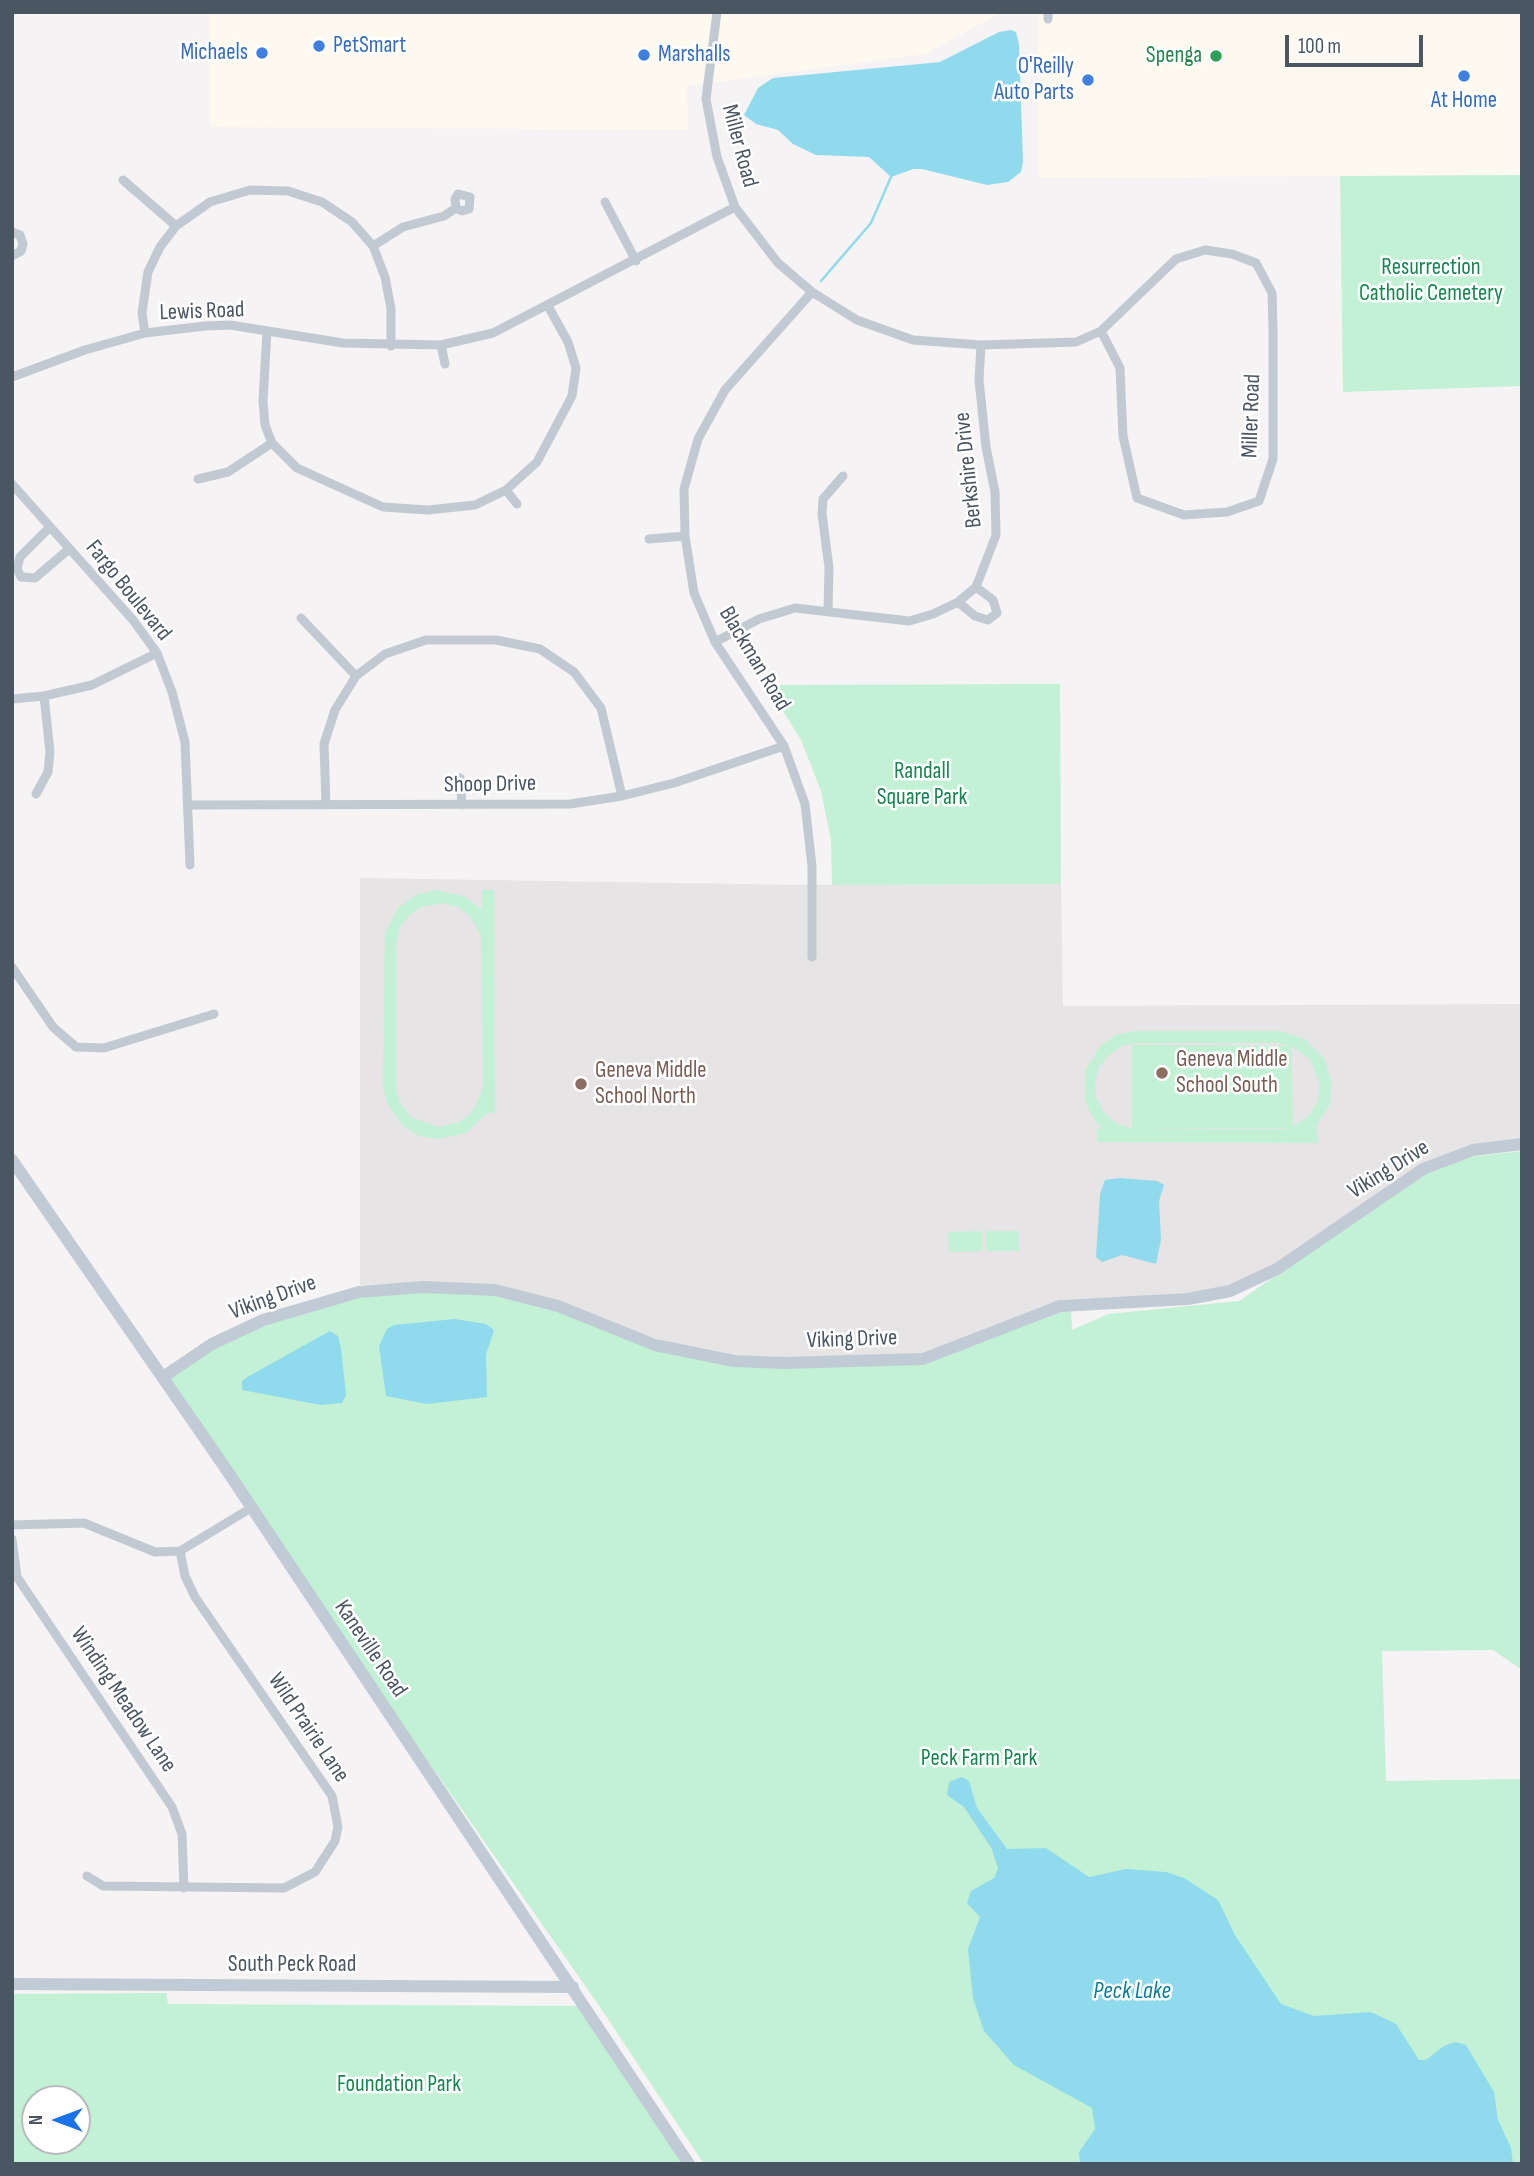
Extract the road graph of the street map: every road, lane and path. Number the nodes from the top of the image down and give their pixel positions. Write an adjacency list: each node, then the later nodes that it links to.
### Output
1 (717, 12): 4 (street, Miller Road)
2 (123, 180): 6 (street)
3 (605, 202): 10 (street)
4 (735, 207): 10 (street, Lewis Road); 11 (street, Miller Road)
5 (456, 208): 8 (street)
6 (176, 226): 8 (street); 15 (street)
7 (12, 232): 9 (street)
8 (373, 246): 18 (street)
9 (12, 256)
10 (636, 261): 12 (street, Lewis Road)
11 (812, 292): 17 (street, Miller Road); 28 (street, Blackman Road)
12 (548, 306): 16 (street, Lewis Road); 25 (street)
13 (267, 331): 15 (street, Lewis Road); 18 (street, Lewis Road); 21 (street)
14 (1101, 331): 14 (street, Miller Road); 17 (street, Miller Road)
15 (145, 333): 20 (street, Lewis Road)
16 (441, 345): 18 (street, Lewis Road); 19 (street)
17 (981, 345): 31 (street, Berkshire Drive)
18 (391, 346)
19 (445, 364)
20 (12, 377)
21 (272, 443): 23 (street); 25 (street)
22 (843, 477): 33 (street)
23 (198, 479)
24 (12, 484): 27 (street, Fargo Boulevard)
25 (506, 490): 26 (street)
26 (517, 504)
27 (49, 528): 30 (street, Fargo Boulevard); 30 (street)
28 (685, 536): 29 (street); 35 (street, Blackman Road)
29 (649, 539)
30 (69, 549): 36 (street, Fargo Boulevard)
31 (976, 587): 32 (street, Berkshire Drive); 32 (street)
32 (958, 603): 33 (street, Berkshire Drive)
33 (828, 611): 35 (street, Berkshire Drive)
34 (301, 618): 37 (street)
35 (716, 642): 40 (street, Blackman Road)
36 (157, 653): 38 (street); 44 (street, Fargo Boulevard)
37 (356, 676): 43 (street); 45 (street)
38 (44, 696): 39 (street); 42 (street)
39 (12, 699)
40 (784, 746): 43 (street, Shoop Drive); 48 (street, Blackman Road)
41 (460, 778): 46 (street)
42 (36, 794)
43 (622, 796): 46 (street, Shoop Drive)
44 (188, 805): 45 (street, Shoop Drive); 47 (street, Fargo Boulevard)
45 (326, 805): 46 (street, Shoop Drive)
46 (462, 805)
47 (190, 865)
48 (812, 957)
49 (12, 967): 50 (street)
50 (214, 1014)
51 (1522, 1144): 53 (main road, Viking Drive)
52 (12, 1160): 53 (main road, Kaneville Road)
53 (163, 1377): 54 (main road, Kaneville Road)
54 (250, 1508): 57 (street); 61 (main road, Kaneville Road)
55 (12, 1525): 57 (street)
56 (12, 1539): 59 (street, Winding Meadow Lane)
57 (180, 1551): 59 (street, Wild Prairie Lane)
58 (87, 1876): 59 (street, Wild Prairie Lane)
59 (184, 1888)
60 (12, 1984): 61 (main road, South Peck Road)
61 (573, 1987): 62 (main road, Kaneville Road)
62 (689, 2164)

